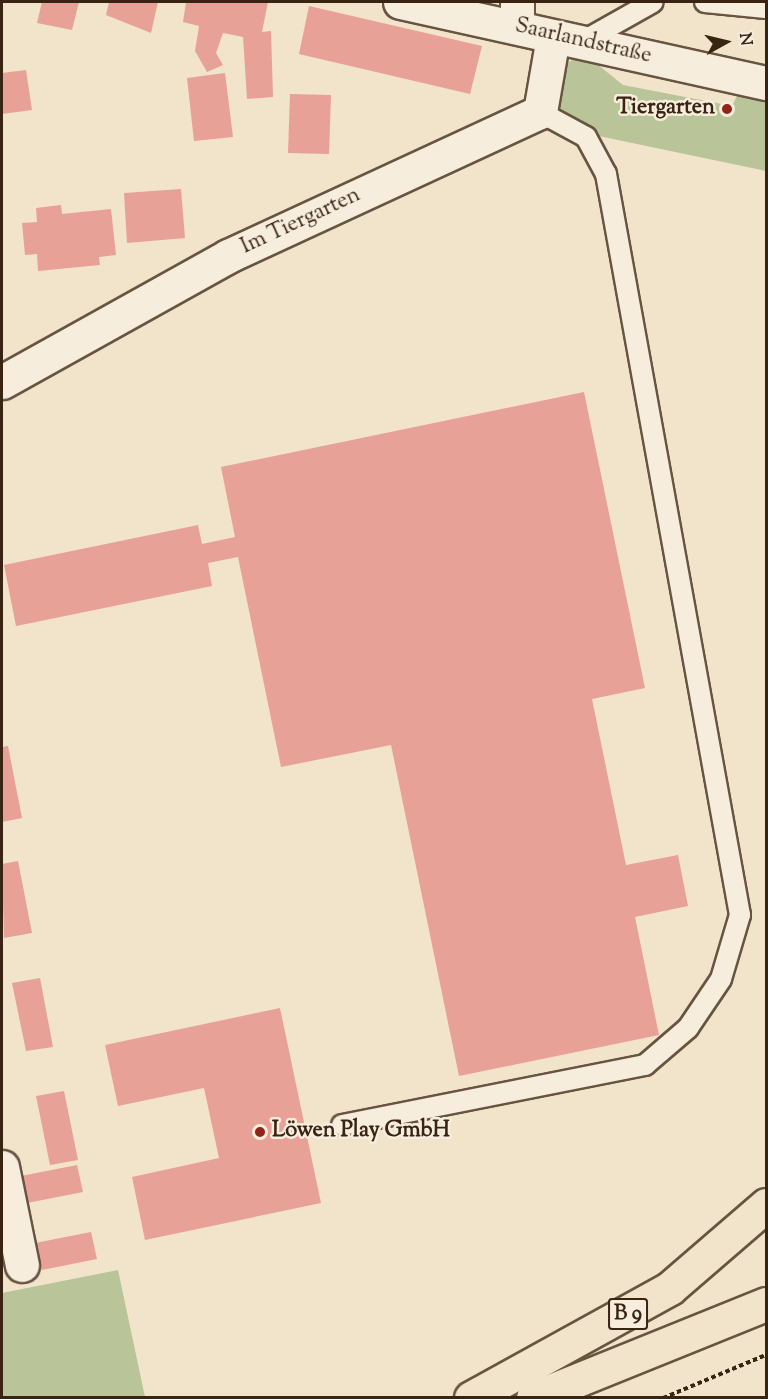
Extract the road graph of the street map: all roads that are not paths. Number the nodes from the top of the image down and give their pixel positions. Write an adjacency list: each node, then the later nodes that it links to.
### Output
1 (400, 2): 5 (street, Saarlandstraße)
2 (653, 2): 6 (lane)
3 (705, 2): 4 (lane)
4 (766, 8)
5 (517, 14): 6 (street, Saarlandstraße)
6 (567, 40): 7 (street, Saarlandstraße); 8 (street)
7 (766, 83)
8 (540, 112): 9 (street, Im Tiergarten); 10 (lane)
9 (2, 382)
10 (342, 1125)
11 (2, 1167): 13 (street)
12 (766, 1205): 15 (highway, B 9)
13 (22, 1265)
14 (766, 1304): 16 (highway, B 9)
15 (471, 1398)
16 (533, 1398)

